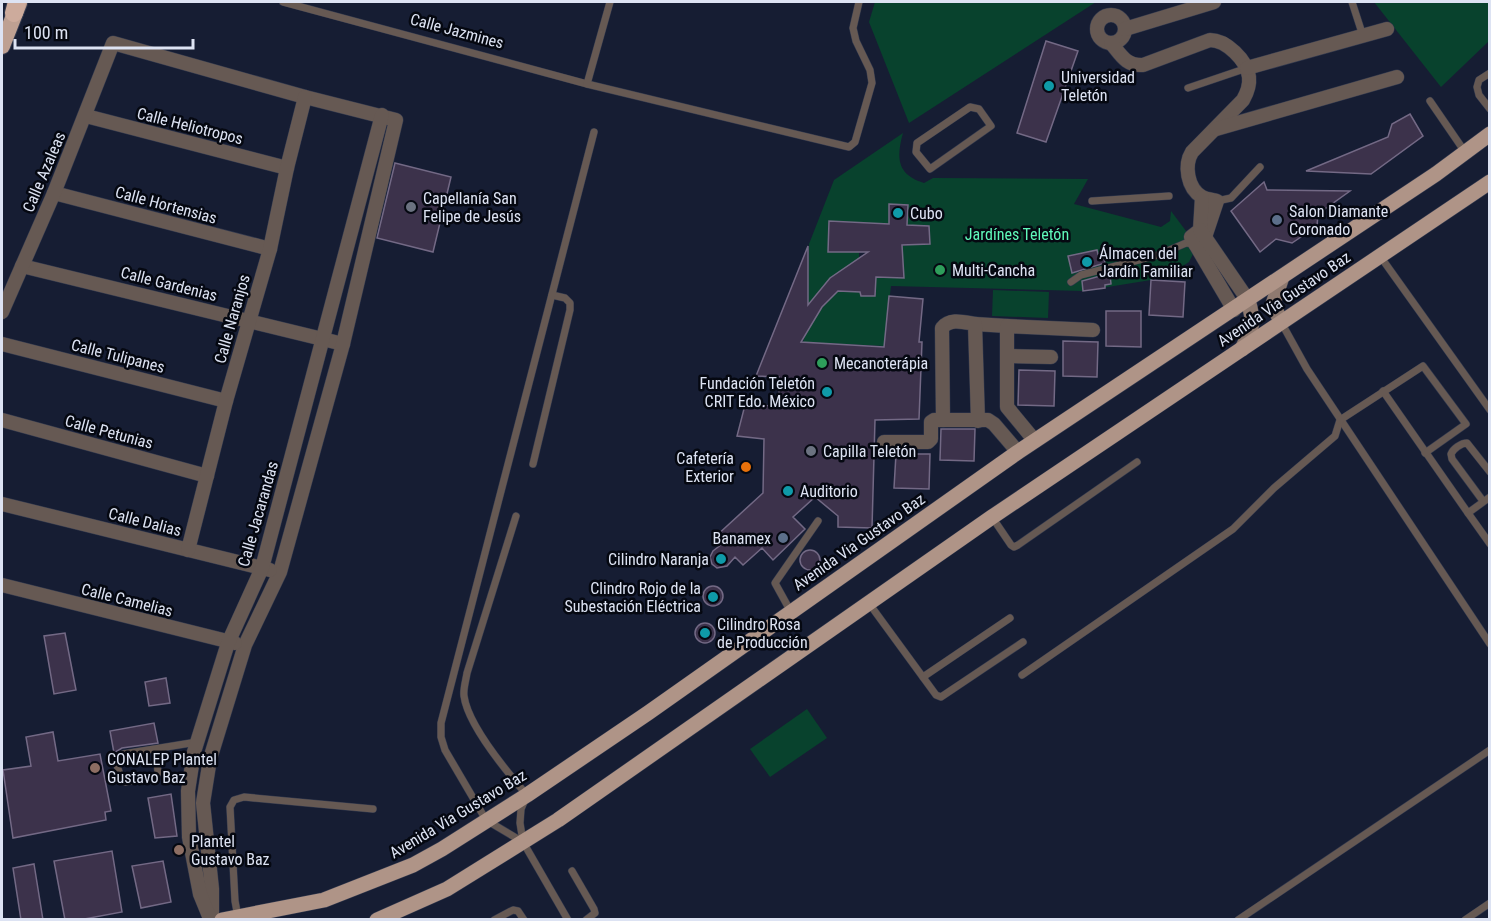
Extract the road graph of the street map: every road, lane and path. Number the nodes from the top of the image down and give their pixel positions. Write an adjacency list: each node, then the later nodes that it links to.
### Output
1 (283, 2): 15 (lane, Calle Jazmines)
2 (610, 2): 15 (lane)
3 (859, 2): 15 (lane, Calle Jazmines)
4 (1214, 2): 7 (street)
5 (1353, 2): 9 (lane)
6 (17, 5): 11 (highway)
7 (1125, 29): 10 (street); 10 (street)
8 (1387, 30): 9 (street)
9 (1362, 36): 12 (street)
10 (1111, 43): 12 (street)
11 (2, 46)
12 (1247, 68): 16 (lane); 22 (street)
13 (1490, 73): 19 (lane)
14 (1397, 77): 22 (street)
15 (587, 84)
16 (1188, 88)
17 (305, 97): 20 (street); 21 (street, Calle Azaleas); 27 (street, Calle Naranjos)
18 (1430, 101): 25 (lane)
19 (1490, 109)
20 (382, 115): 50 (street, Calle Jacarandas); 52 (street, Calle Jacarandas)
21 (86, 116): 27 (street, Calle Heliotropos); 30 (street, Calle Azaleas)
22 (1214, 130): 32 (street)
23 (594, 132): 41 (lane)
24 (1490, 134): 25 (main road, Avenida Via Gustavo Baz)
25 (1465, 152): 39 (main road, Avenida Via Gustavo Baz)
26 (1260, 167): 34 (lane)
27 (287, 168): 36 (street, Calle Naranjos)
28 (930, 169): 28 (lane)
29 (1490, 182): 37 (main road, Avenida Via Gustavo Baz)
30 (54, 193): 36 (street, Calle Hortensias); 38 (street, Calle Azaleas)
31 (1169, 196): 33 (lane)
32 (1202, 197): 34 (street); 35 (street)
33 (1092, 201)
34 (1217, 201): 35 (street)
35 (1196, 238): 40 (lane); 42 (street); 43 (street)
36 (270, 249): 45 (street, Calle Naranjos)
37 (1380, 256): 46 (main road, Avenida Via Gustavo Baz); 58 (lane)
38 (21, 266): 44 (street, Calle Azaleas); 45 (street, Calle Gardenias)
39 (1281, 277): 42 (main road, Avenida Via Gustavo Baz); 46 (main road)
40 (1071, 282)
41 (552, 295): 68 (lane); 96 (lane)
42 (1248, 300): 43 (main road, Avenida Via Gustavo Baz); 53 (main road)
43 (1234, 310): 63 (main road, Avenida Via Gustavo Baz)
44 (2, 312)
45 (249, 321): 50 (street, Calle Gardenias); 57 (street, Calle Naranjos)
46 (1281, 322): 53 (main road, Avenida Via Gustavo Baz); 61 (lane)
47 (975, 324): 48 (street); 60 (street); 62 (street)
48 (1007, 326): 49 (street); 54 (street)
49 (1093, 330)
50 (322, 339): 52 (street, Calle Gardenias); 79 (street, Calle Jacarandas)
51 (2, 344): 57 (street, Calle Tulipanes)
52 (343, 344): 80 (street, Calle Jacarandas)
53 (1242, 350): 75 (main road, Avenida Via Gustavo Baz)
54 (1008, 356): 55 (street); 63 (street)
55 (1051, 357)
56 (1383, 391): 61 (lane); 66 (lane); 66 (lane)
57 (226, 401): 70 (street, Calle Naranjos)
58 (1490, 410)
59 (2, 420): 70 (street, Calle Petunias)
60 (943, 420): 62 (street); 64 (street)
61 (1340, 420): 87 (lane); 89 (lane)
62 (978, 421): 65 (street)
63 (1035, 441): 65 (main road, Avenida Via Gustavo Baz)
64 (884, 442)
65 (1018, 452): 83 (main road, Avenida Via Gustavo Baz)
66 (1425, 453): 73 (lane)
67 (1137, 462): 75 (lane)
68 (533, 464)
69 (1490, 472): 71 (lane)
70 (207, 476): 78 (street, Calle Naranjos)
71 (1486, 499): 73 (lane)
72 (2, 504): 78 (street, Calle Dalias)
73 (1468, 513): 77 (lane)
74 (516, 516): 94 (lane)
75 (992, 517): 82 (main road, Avenida Via Gustavo Baz)
76 (818, 520): 83 (lane)
77 (1489, 542)
78 (189, 550): 79 (street, Calle Dalias)
79 (262, 568): 80 (street, Calle Dalias); 86 (street, Calle Jacarandas)
80 (280, 572): 88 (street, Calle Jacarandas)
81 (2, 585): 86 (street, Calle Camelias)
82 (868, 603): 90 (lane); 97 (main road, Avenida Via Gustavo Baz)
83 (791, 612): 94 (main road, Avenida Via Gustavo Baz)
84 (1010, 618): 90 (lane)
85 (1023, 642): 90 (lane)
86 (228, 643): 88 (street, Calle Camelias); 91 (street, Calle Jacarandas)
87 (1490, 644)
88 (245, 645): 102 (street, Calle Jacarandas)
89 (1022, 675)
90 (923, 677)
91 (197, 742): 92 (lane); 102 (street, Calle Jacarandas)
92 (156, 749): 92 (lane)
93 (1490, 750): 108 (lane)
94 (527, 795): 96 (main road, Avenida Via Gustavo Baz); 97 (lane)
95 (373, 809): 100 (lane)
96 (486, 820): 97 (lane); 100 (main road, Avenida Via Gustavo Baz)
97 (523, 842): 101 (lane); 104 (main road, Avenida Via Gustavo Baz)
98 (572, 871): 107 (lane)
99 (1490, 903): 109 (lane)
100 (238, 917): 103 (main road, Avenida Via Gustavo Baz)
101 (567, 919)
102 (211, 920)
103 (222, 920)
104 (377, 920)
105 (494, 920): 106 (lane)
106 (524, 920)
107 (586, 920)
108 (1238, 920)
109 (1464, 920)

